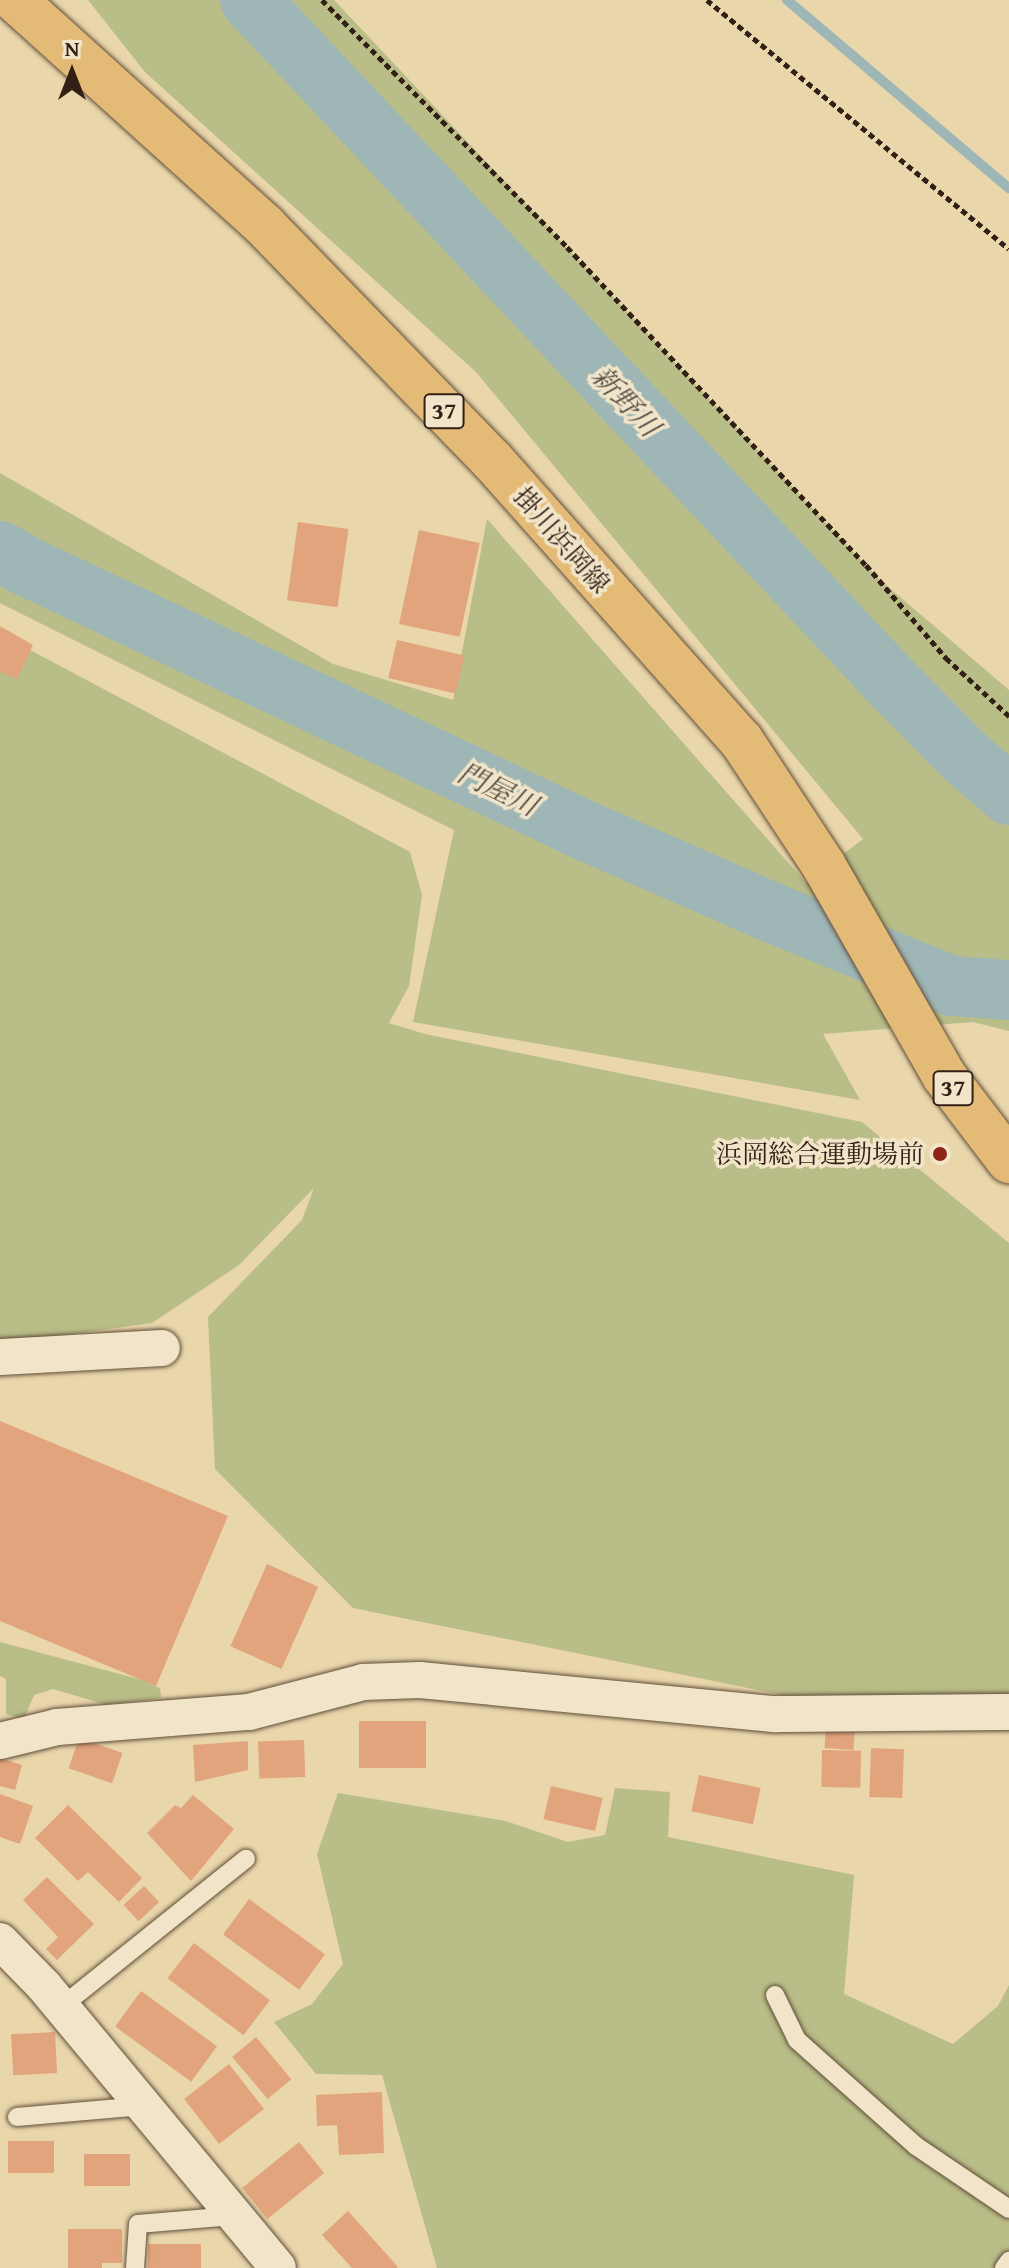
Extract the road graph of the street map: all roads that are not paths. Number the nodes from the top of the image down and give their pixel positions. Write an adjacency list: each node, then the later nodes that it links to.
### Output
1 (15, 0): 2 (main road, 掛川浜岡線 / 37)
2 (1009, 1161)
3 (162, 1348): 4 (street)
4 (0, 1357)
5 (1009, 1712): 6 (street)
6 (0, 1741)
7 (246, 1859): 10 (lane)
8 (0, 1941): 10 (street)
9 (775, 1995): 13 (lane)
10 (61, 2007): 11 (street)
11 (143, 2106): 12 (lane); 14 (street)
12 (17, 2117)
13 (1009, 2209)
14 (233, 2216): 16 (lane); 17 (street)
15 (1009, 2261): 18 (lane)
16 (135, 2268)
17 (278, 2268)
18 (1004, 2268)

